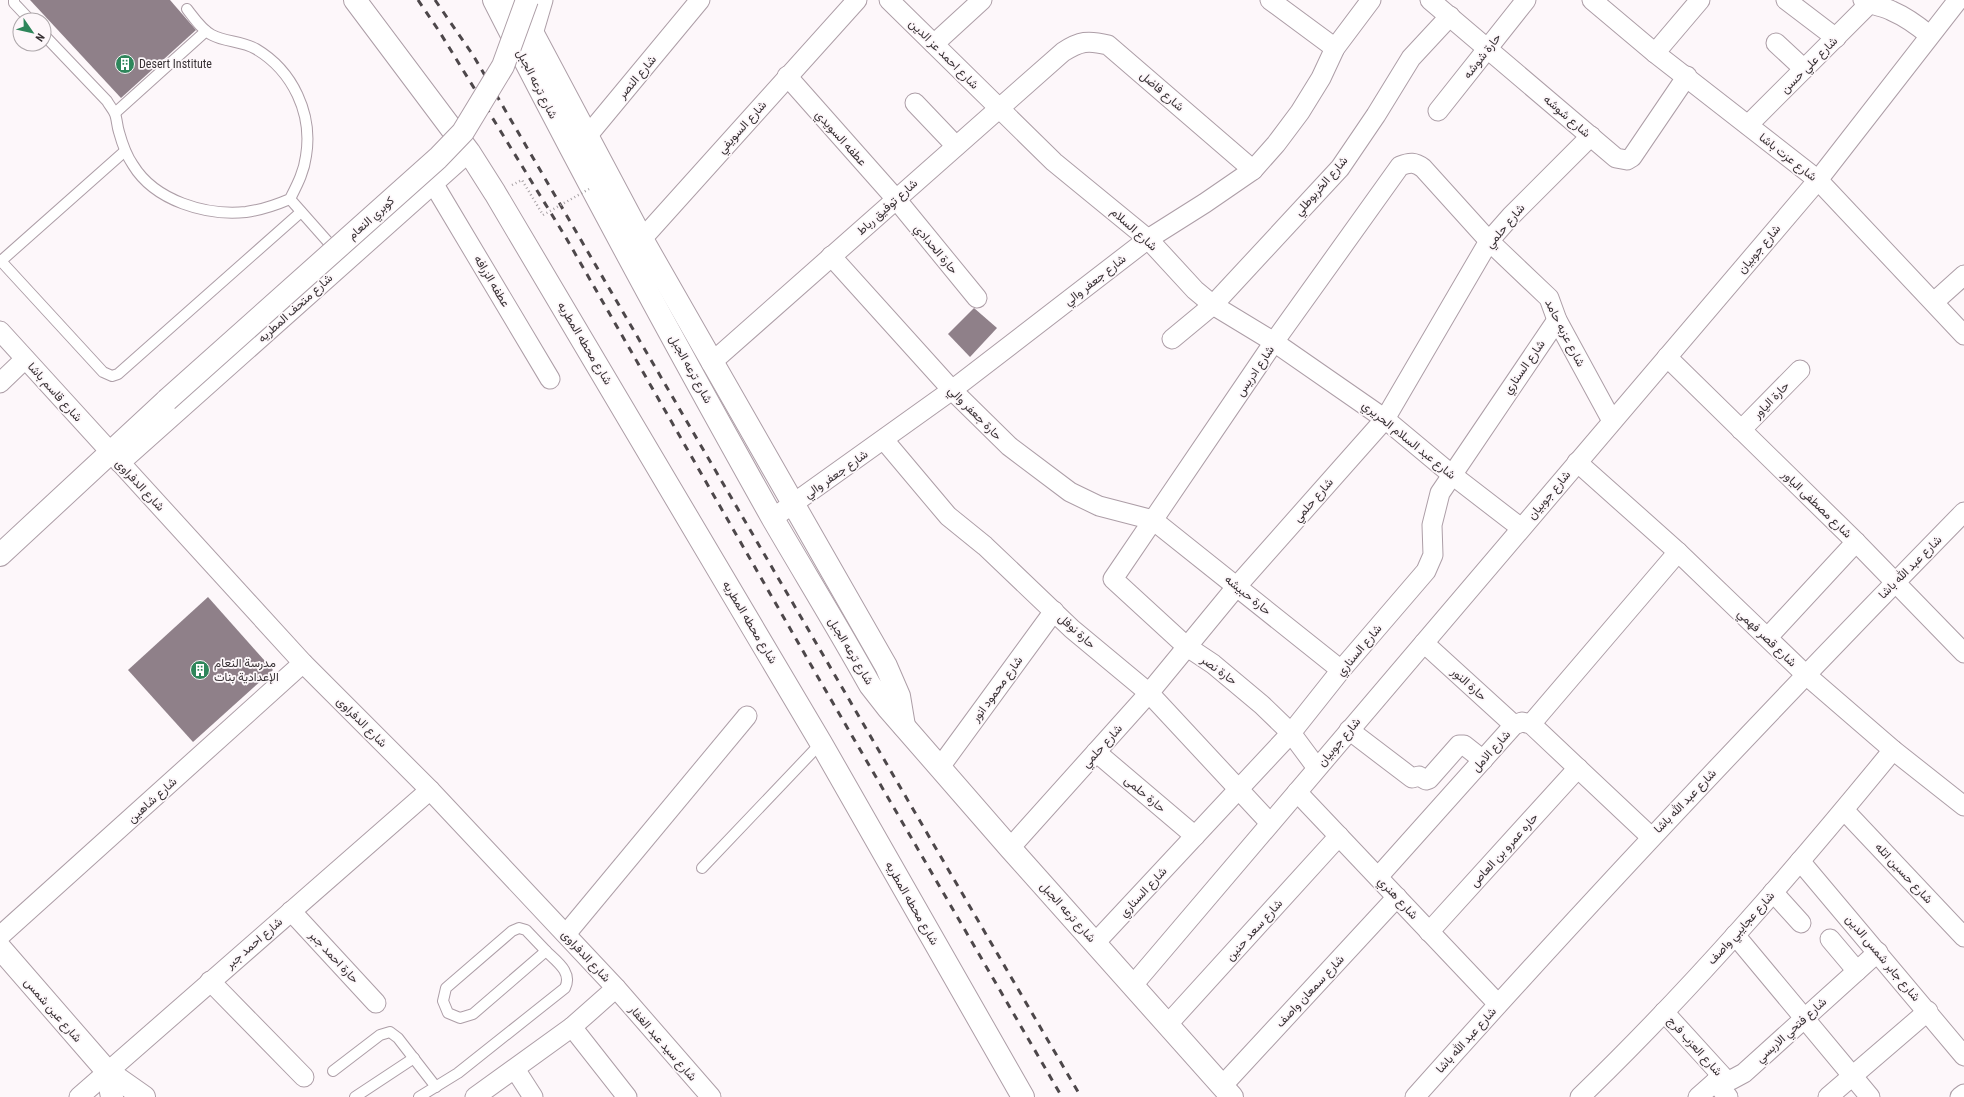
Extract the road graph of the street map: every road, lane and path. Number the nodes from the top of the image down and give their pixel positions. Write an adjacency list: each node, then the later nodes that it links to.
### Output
1 (14, 0): 21 (lane)
2 (355, 0): 46 (street, شارع محطه المطريه)
3 (494, 0): 43 (street, شارع ترعه الجبل)
4 (515, 0): 24 (street, شارع ترعه الجبل)
5 (527, 0): 78 (street, كوبري النعام, bridge)
6 (543, 0): 24 (street)
7 (700, 0): 43 (street, شارع النصر)
8 (857, 0): 35 (street, شارع السويفي)
9 (890, 0): 29 (street, شارع احمد عز الدين)
10 (982, 0): 29 (street)
11 (1270, 0): 30 (street)
12 (1371, 0): 30 (street, شارع جعفر والي)
13 (1430, 0): 22 (street, شارع شوشه)
14 (1526, 0): 31 (street, حارة شوشه)
15 (1700, 0): 33 (street)
16 (1786, 0): 26 (street)
17 (1958, 0): 25 (street, شارع جوبيان)
18 (1595, 1): 33 (street, شارع عزت باشا)
19 (1866, 2): 25 (street); 26 (street, شارع علي حسن)
20 (187, 9): 23 (lane)
21 (22, 12)
22 (1450, 16): 31 (street, شارع شوشه); 65 (street, شارع الخربوطلي)
23 (206, 31): 40 (lane); 53 (lane)
24 (532, 34): 43 (street, شارع ترعه الجبل)
25 (1929, 35): 50 (street, شارع جوبيان)
26 (1836, 38): 34 (street, شارع علي حسن)
27 (52, 43): 40 (lane)
28 (1776, 43): 34 (street)
29 (934, 44): 38 (street, شارع احمد عز الدين)
30 (1335, 48): 48 (street, شارع جعفر والي)
31 (1488, 48): 39 (street, حارة شوشه); 42 (street, شارع شوشه)
32 (1063, 52): 38 (street, شارع توفيق رباط); 48 (street, شارع فاضل)
33 (1655, 52): 36 (street, شارع عزت باشا)
34 (1804, 69): 41 (street, شارع علي حسن)
35 (787, 76): 54 (street, عطفه السويدي); 58 (street, شارع السويفي)
36 (1686, 76): 41 (street, شارع عزت باشا); 42 (street, شارع شوشه)
37 (915, 104): 44 (street)
38 (998, 109): 44 (street, شارع توفيق رباط); 56 (street, شارع السلام)
39 (1438, 111)
40 (115, 114): 45 (lane)
41 (1748, 125): 50 (street, شارع عزت باشا)
42 (1591, 136): 57 (street, شارع حلمي)
43 (579, 145): 58 (street, شارع ترعه الجبل)
44 (956, 146): 54 (street, شارع توفيق رباط)
45 (125, 151): 53 (lane); 60 (lane)
46 (469, 152): 51 (street, شارع متحف المطريه); 111 (street, شارع محطه المطريه)
47 (1400, 166): 57 (street, شارع عزبه حامد); 70 (street, شارع ادريس)
48 (1253, 170): 56 (street, شارع جعفر والي)
49 (522, 180): 52 (path, bridge)
50 (1818, 180): 64 (street, شارع عزت باشا); 71 (street, شارع جوبيان)
51 (433, 183): 61 (street, شارع متحف المطريه); 75 (street, عطفه الزرافه)
52 (589, 189)
53 (290, 199): 55 (lane)
54 (896, 199): 59 (street, شارع توفيق رباط); 63 (street, حارة الحدادي)
55 (301, 212): 60 (lane); 61 (lane)
56 (1148, 239): 65 (street, شارع السلام); 77 (street, شارع جعفر والي)
57 (1490, 241): 66 (street, شارع عزبه حامد); 79 (street, شارع حلمي)
58 (635, 247): 73 (street, شارع ترعه الجبل); 87 (street, شارع ترعه الجبل)
59 (831, 256): 73 (street, شارع توفيق رباط); 77 (street, حارة جعفر والي)
60 (0, 260)
61 (346, 262): 83 (street, شارع متحف المطريه)
62 (1964, 275): 64 (street)
63 (977, 298)
64 (1934, 302): 68 (street, شارع عزت باشا)
65 (1213, 305): 69 (street, شارع الخربوطلي); 70 (street, شارع السلام)
66 (1557, 320): 80 (street, شارع عزبه حامد); 85 (street, شارع السناري)
67 (0, 332): 72 (street, شارع قاسم باشا)
68 (1964, 335)
69 (1172, 339)
70 (1274, 342): 79 (street, شارع عبد السلام الحريري); 88 (street, شارع ادريس)
71 (1667, 357): 80 (street, شارع جوبيان); 81 (street, شارع مصطفى الياور)
72 (25, 359): 76 (street); 83 (street, شارع قاسم باشا)
73 (711, 363): 86 (street, شارع ترعه الجبل)
74 (1800, 370): 81 (street, حارة الياور)
75 (550, 379)
76 (0, 383)
77 (952, 390): 82 (street, شارع جعفر والي); 88 (street, حارة جعفر والي)
78 (167, 400): 83 (street, شارع متحف المطريه)
79 (1385, 418): 85 (street, شارع عبد السلام الحريري); 96 (street, شارع حلمي)
80 (1612, 421): 84 (street, شارع جوبيان)
81 (1741, 430): 91 (street, شارع مصطفى الياور)
82 (884, 440): 86 (street, شارع جعفر والي); 97 (street, حارة نوفل)
83 (115, 458): 93 (street, شارع متحف المطريه); 102 (street, شارع الدفراوى)
84 (1577, 462): 90 (street, شارع جوبيان); 92 (street, شارع قصر فهمي)
85 (1451, 474): 90 (street, شارع عبد السلام الحريري); 103 (street, شارع السناري)
86 (793, 504): 87 (street, شارع جعفر والي); 108 (street, شارع ترعه الجبل)
87 (773, 518): 108 (street, شارع ترعه الجبل)
88 (1153, 520): 94 (street, شارع ادريس); 96 (street, حارة حبيشه)
89 (1961, 522): 95 (street, شارع عبد الله باشا)
90 (1521, 528): 99 (street, شارع جوبيان)
91 (1856, 542): 95 (street, شارع مصطفى الياور); 98 (street)
92 (1678, 552): 98 (street, شارع قصر فهمي); 107 (street, شارع الامل)
93 (0, 555)
94 (1114, 579): 100 (street, حارة نصر)
95 (1896, 582): 101 (street, شارع مصطفى الياور); 104 (street, شارع عبد الله باشا)
96 (1238, 586): 100 (street, شارع حلمي); 103 (street, حارة حبيشه)
97 (1054, 611): 105 (street, حارة نوفل); 115 (street, شارع محمود انور)
98 (1768, 637): 104 (street, شارع قصر فهمي)
99 (1424, 643): 107 (street, حارة النور); 109 (street, شارع جوبيان)
100 (1186, 646): 105 (street, شارع حلمي); 110 (street, حارة نصر)
101 (1964, 653)
102 (303, 663): 119 (street, شارع الدفراوى); 138 (street, شارع شاهين)
103 (1341, 670): 110 (street, شارع السناري)
104 (1805, 674): 112 (street, شارع قصر فهمي); 126 (street, شارع عبد الله باشا)
105 (1149, 693): 113 (street, شارع حلمي); 118 (street, حارة نوفل)
106 (747, 716): 136 (street)
107 (1522, 724): 114 (street, شارع الامل); 117 (street)
108 (905, 727): 115 (street, شارع ترعه الجبل)
109 (1349, 730): 114 (street); 116 (street, شارع جوبيان)
110 (1290, 733): 116 (street, حارة نصر); 118 (street, شارع السناري)
111 (821, 743): 129 (lane); 176 (street, شارع محطه المطريه)
112 (1893, 750): 121 (street, شارع قصر فهمي); 122 (street, شارع عجايبي واصف)
113 (1096, 752): 124 (street, حارة حلمى); 127 (street, شارع حلمي)
114 (1483, 760): 130 (street, شارع الامل)
115 (940, 767): 127 (street, شارع ترعه الجبل)
116 (1317, 768): 120 (street, شارع جوبيان)
117 (1578, 768): 126 (street); 135 (street, حاره عمرو بن العاص)
118 (1239, 788): 123 (street, حارة نوفل); 124 (street, شارع السناري)
119 (430, 790): 133 (street, شارع احمد جبر); 136 (street, شارع الدفراوى)
120 (1297, 792): 123 (street, شارع جوبيان); 125 (street, شارع هنري)
121 (1963, 804)
122 (1844, 810): 128 (street, شارع عجايبي واصف); 139 (street, شارع حسين اتله)
123 (1270, 823): 147 (street, شارع جوبيان)
124 (1195, 836): 141 (street, شارع السناري)
125 (1339, 836): 130 (street, شارع هنري); 154 (street, شارع سعد حنين)
126 (1651, 837): 150 (street, شارع عبد الله باشا)
127 (1010, 848): 141 (street, شارع ترعه الجبل)
128 (1800, 861): 131 (street, شارع عجايبي واصف); 144 (street, شارع جابر شمس الدين)
129 (702, 868)
130 (1378, 877): 132 (street, شارع هنري)
131 (1773, 892): 134 (street); 137 (street, شارع عجايبي واصف)
132 (1398, 898): 135 (street, شارع هنري); 165 (street, شارع سمعان واصف)
133 (291, 911): 146 (street, شارع احمد جبر); 149 (street, حارة احمد جبر)
134 (1801, 923)
135 (1429, 932): 150 (street, شارع هنري)
136 (566, 934): 148 (street, شارع الدفراوى)
137 (1735, 935): 152 (street, شارع عجايبي واصف); 153 (street)
138 (0, 936)
139 (1964, 937)
140 (1830, 938): 145 (street)
141 (1095, 943): 147 (street, شارع ترعه الجبل)
142 (0, 948): 159 (street, شارع عين شمس)
143 (546, 951): 143 (lane); 164 (lane)
144 (1878, 952): 145 (street, شارع فتحي الاربسي); 151 (street, شارع جابر شمس الدين)
145 (1857, 971): 153 (street, شارع فتحي الاربسي)
146 (210, 981): 159 (street, شارع احمد جبر); 162 (street)
147 (1133, 985): 154 (street, شارع ترعه الجبل)
148 (616, 988): 155 (street); 175 (street, شارع سيد عبد الغفار)
149 (376, 1002)
150 (1498, 1004): 177 (street, شارع عبد الله باشا)
151 (1928, 1011): 156 (street, شارع جابر شمس الدين); 161 (street)
152 (1664, 1012): 163 (street, شارع العزب فرج); 178 (street, شارع عجايبي واصف)
153 (1804, 1019): 161 (street); 163 (street, شارع فتحي الاربسي)
154 (1168, 1024): 165 (street, شارع ترعه الجبل)
155 (572, 1028): 158 (street); 174 (street)
156 (1964, 1056)
157 (414, 1058): 160 (lane); 164 (lane); 170 (lane)
158 (515, 1069): 172 (street); 173 (street)
159 (106, 1071): 167 (street, شارع احمد جبر); 168 (street, شارع عين شمس); 169 (street, شارع عين شمس)
160 (333, 1071)
161 (1852, 1076): 180 (street); 181 (street)
162 (304, 1077)
163 (1723, 1086): 179 (street, شارع فتحي الاربسي)
164 (436, 1087): 171 (lane)
165 (1228, 1091)
166 (1964, 1094): 182 (street)
167 (79, 1097)
168 (112, 1097)
169 (144, 1097)
170 (355, 1097)
171 (419, 1097)
172 (475, 1097)
173 (533, 1097)
174 (627, 1097)
175 (711, 1097)
176 (1023, 1097)
177 (1415, 1097)
178 (1580, 1097)
179 (1698, 1097)
180 (1828, 1097)
181 (1870, 1097)
182 (1960, 1097)

